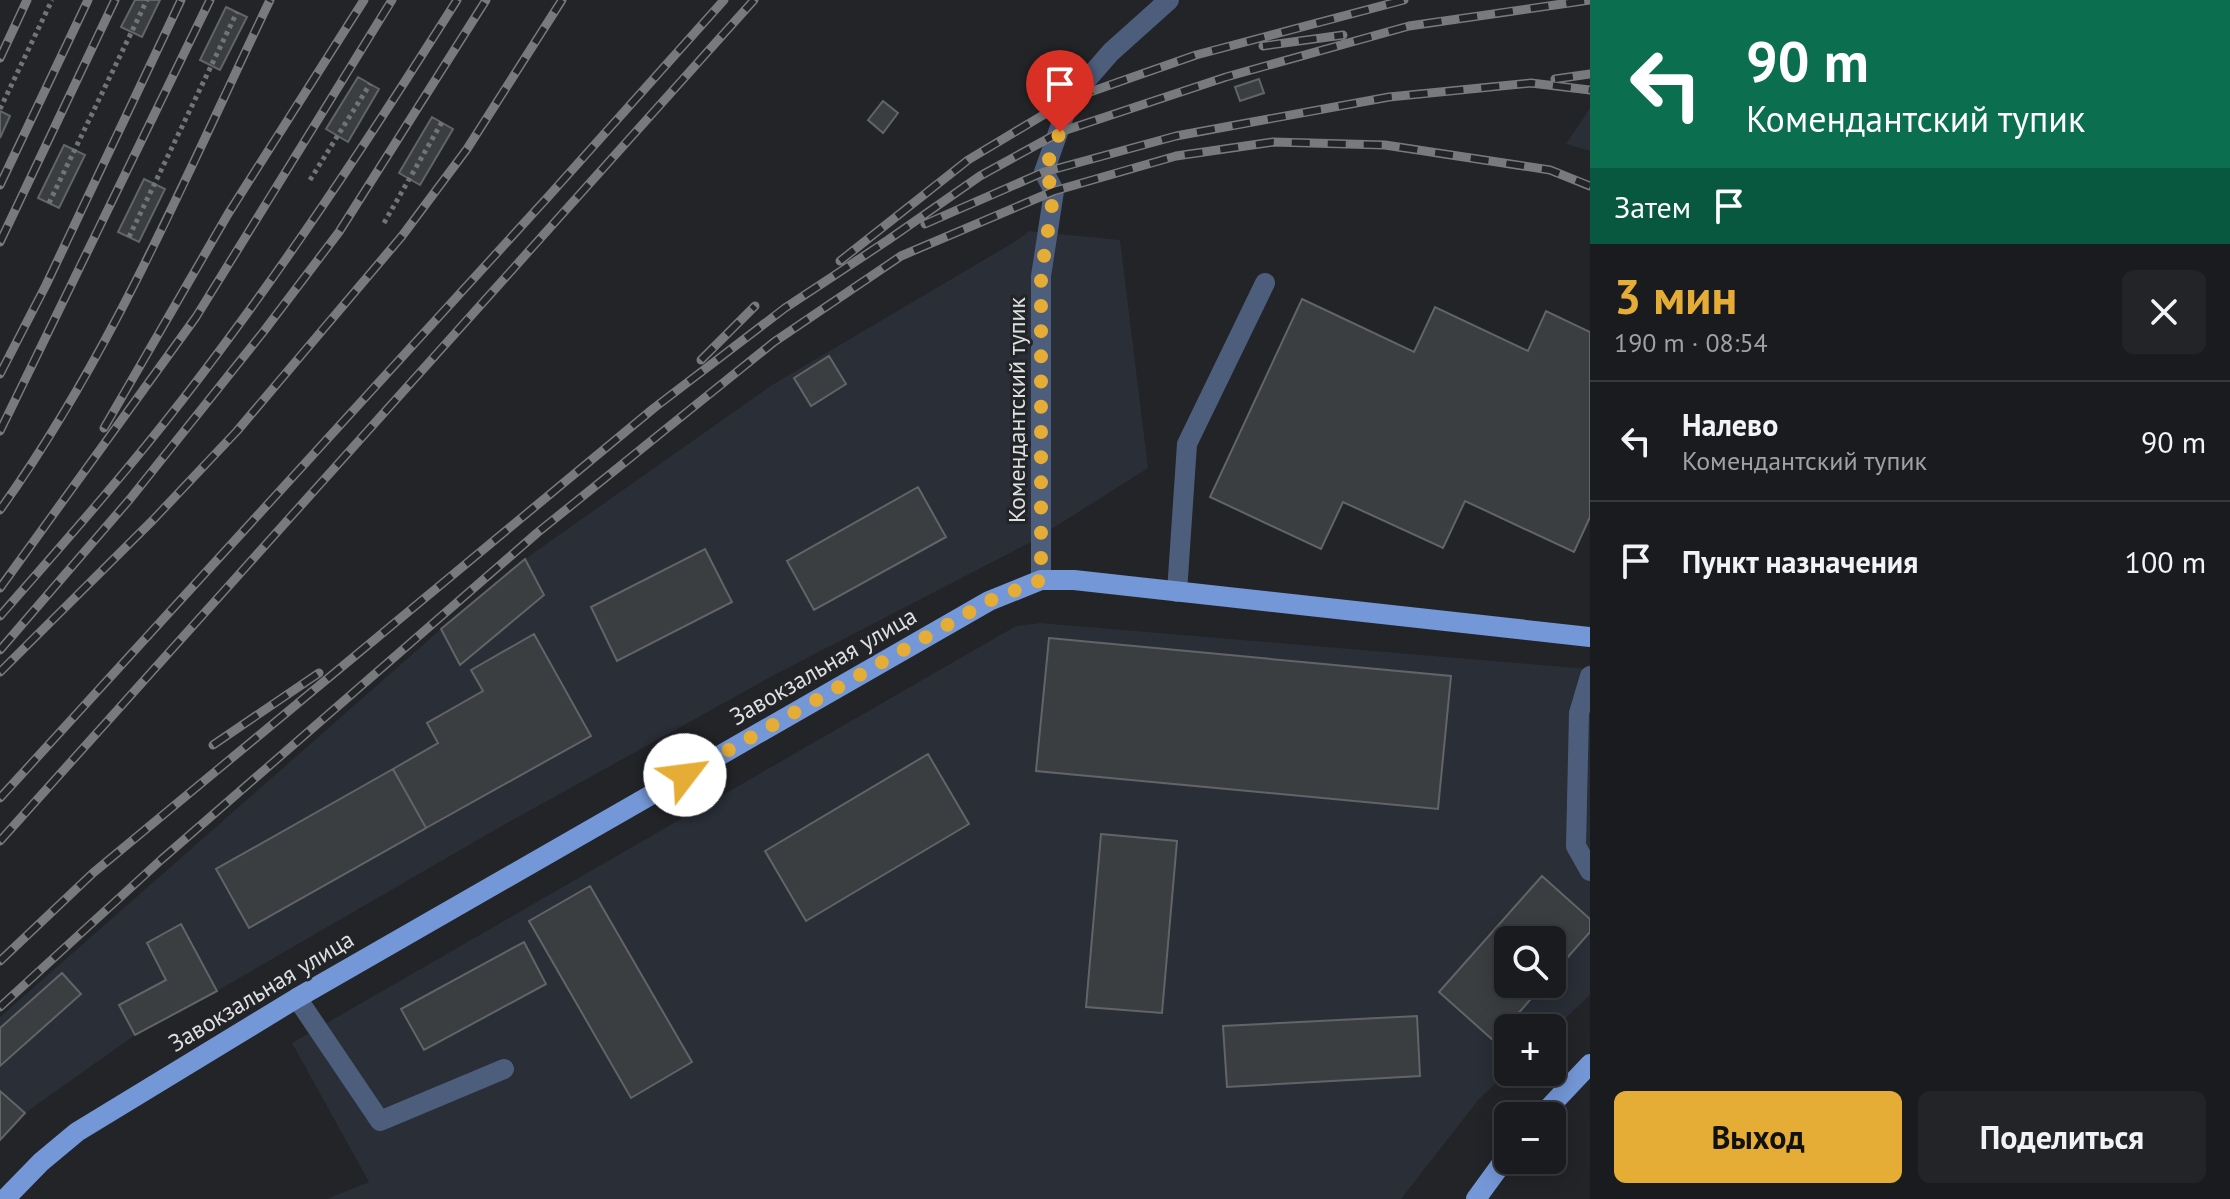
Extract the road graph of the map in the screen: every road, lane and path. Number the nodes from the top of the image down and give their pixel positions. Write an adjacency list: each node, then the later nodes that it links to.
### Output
1 (52, 0): 6 (path)
2 (147, 0): 9 (path)
3 (1169, 0): 13 (street, Комендантский тупик)
4 (237, 12): 11 (path)
5 (370, 84): 8 (path)
6 (0, 109)
7 (442, 122): 10 (path)
8 (310, 180)
9 (49, 203)
10 (384, 223)
11 (129, 237)
12 (1265, 283): 14 (street)
13 (1041, 580): 14 (main road, Завокзальная улица); 18 (main road, Завокзальная улица)
14 (1177, 592): 15 (main road, Завокзальная улица)
15 (1590, 637)
16 (1590, 676): 17 (street)
17 (1590, 871)
18 (297, 998): 20 (street); 23 (main road, Завокзальная улица)
19 (1590, 1064): 21 (main road)
20 (504, 1069)
21 (1554, 1102)
22 (1494, 1174): 24 (main road)
23 (5, 1199)
24 (1476, 1199)

